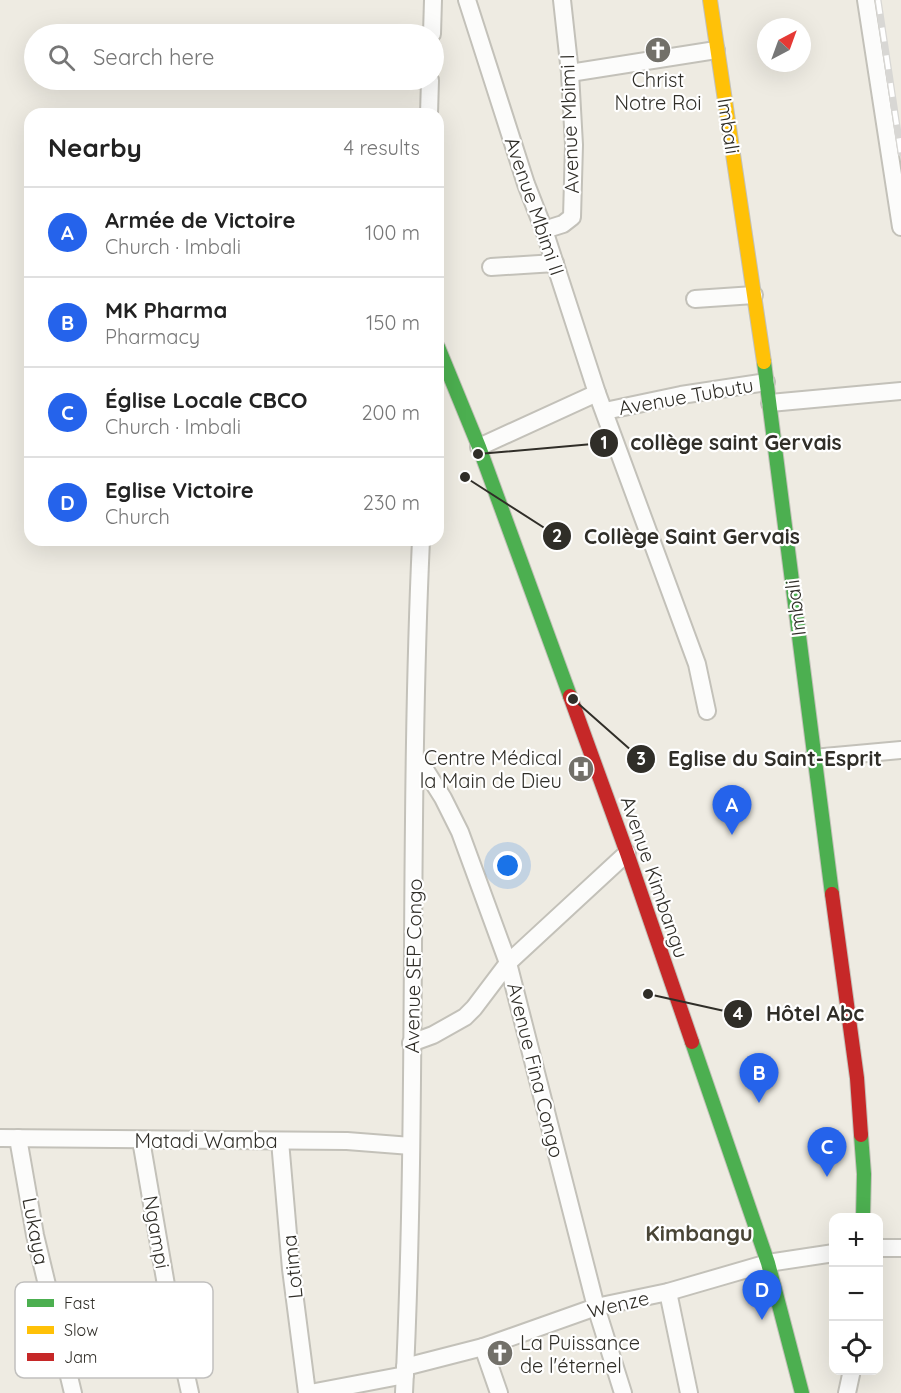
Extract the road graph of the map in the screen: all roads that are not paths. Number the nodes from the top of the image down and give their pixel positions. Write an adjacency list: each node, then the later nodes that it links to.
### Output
1 (433, 0): 6 (street)
2 (467, 0): 12 (street, Avenue Mbimi II)
3 (562, 0): 8 (street, Avenue Mbimi I)
4 (710, 0): 7 (street, Imbali)
5 (866, 0): 11 (street)
6 (432, 24)
7 (716, 50): 8 (street); 15 (street, Imbali)
8 (570, 73): 12 (street, Avenue Mbimi I)
9 (430, 90): 10 (street)
10 (429, 108)
11 (900, 218)
12 (544, 230): 13 (street, Avenue Mbimi II)
13 (555, 263): 14 (street); 20 (street, Avenue Mbimi II)
14 (491, 267)
15 (754, 295): 16 (street); 18 (street, Imbali)
16 (695, 299)
17 (444, 360): 23 (street, Avenue Kimbangu)
18 (766, 382): 21 (street, Imbali); 22 (street, Avenue Tubutu)
19 (901, 391): 21 (street, Avenue Tubutu)
20 (597, 393): 22 (street, Avenue Mbimi II); 23 (street, Avenue Tubutu)
21 (770, 403): 27 (street, Imbali)
22 (605, 411): 25 (street, Avenue Mbimi II)
23 (479, 447): 29 (street, Avenue Kimbangu)
24 (421, 546): 28 (street, Avenue SEP Congo)
25 (707, 711)
26 (901, 750): 27 (street)
27 (813, 758): 37 (street, Imbali)
28 (416, 760): 30 (street, Avenue Fina Congo); 31 (street, Avenue SEP Congo)
29 (627, 853): 30 (street); 41 (street, Avenue Kimbangu)
30 (508, 963): 31 (street); 45 (street, Avenue Fina Congo)
31 (411, 1043): 36 (street, Avenue SEP Congo)
32 (0, 1138): 33 (street, Matadi Wamba)
33 (18, 1138): 34 (street, Matadi Wamba); 42 (street, Lukaya)
34 (141, 1140): 35 (street, Matadi Wamba); 43 (street, Ngampi)
35 (280, 1141): 36 (street, Matadi Wamba); 53 (street, Lotima)
36 (411, 1146): 47 (street, Avenue SEP Congo)
37 (863, 1213)
38 (883, 1248): 39 (street)
39 (901, 1248)
40 (829, 1254): 41 (street, Wenze)
41 (768, 1263): 44 (street, Wenze); 58 (street, Avenue Kimbangu)
42 (46, 1282)
43 (165, 1282)
44 (668, 1292): 45 (street, Wenze); 57 (street)
45 (596, 1307): 46 (street, Wenze); 56 (street, Avenue Fina Congo)
46 (483, 1347): 47 (street, Wenze); 55 (street)
47 (405, 1371): 53 (street, Wenze); 54 (street, Avenue SEP Congo)
48 (851, 1375): 59 (street)
49 (69, 1378): 51 (street, Lukaya)
50 (187, 1378): 52 (street, Ngampi)
51 (73, 1393)
52 (190, 1393)
53 (308, 1393)
54 (404, 1393)
55 (499, 1393)
56 (623, 1393)
57 (689, 1393)
58 (802, 1393)
59 (848, 1393)

